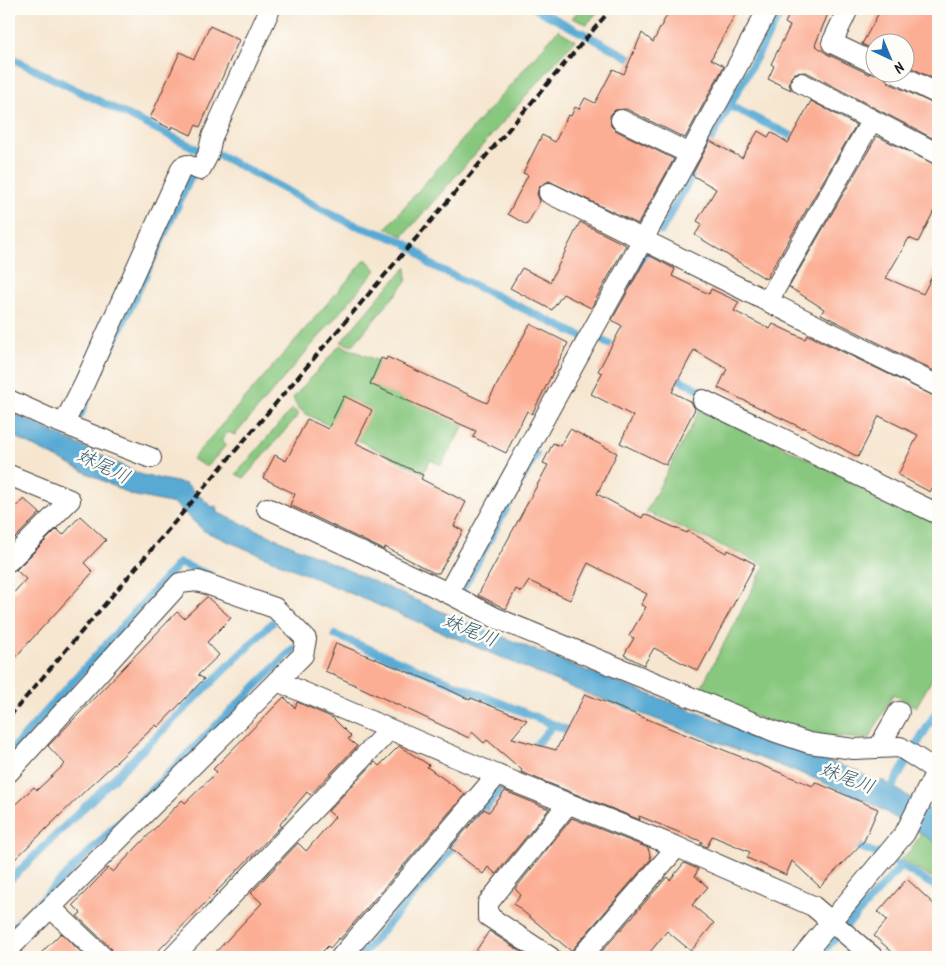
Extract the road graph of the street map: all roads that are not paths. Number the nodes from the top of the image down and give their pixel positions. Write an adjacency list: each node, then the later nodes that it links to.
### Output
1 (270, 9): 18 (street)
2 (768, 9): 10 (street)
3 (848, 9): 4 (street)
4 (864, 58)
5 (914, 82): 7 (street)
6 (801, 84): 9 (street)
7 (938, 94)
8 (621, 120): 10 (street)
9 (872, 120): 11 (street); 14 (street)
10 (690, 154): 13 (street)
11 (938, 154)
12 (549, 193): 13 (street)
13 (644, 240): 14 (street); 24 (street)
14 (768, 302): 15 (street)
15 (938, 386)
16 (9, 400): 18 (street)
17 (702, 400): 22 (street)
18 (64, 422): 19 (street)
19 (151, 458)
20 (9, 475): 23 (street)
21 (267, 508): 24 (street)
22 (938, 514)
23 (9, 561)
24 (448, 593): 28 (street)
25 (276, 681): 27 (street); 29 (street); 34 (street)
26 (899, 712): 28 (street)
27 (389, 730): 30 (street); 39 (street)
28 (879, 747): 31 (street)
29 (9, 772)
30 (497, 775): 32 (street); 37 (street)
31 (932, 781): 35 (street)
32 (568, 804): 33 (street); 40 (street)
33 (677, 847): 35 (street); 41 (street)
34 (51, 908): 36 (street); 38 (street)
35 (839, 928): 42 (street); 43 (street)
36 (9, 949)
37 (350, 955)
38 (103, 957)
39 (173, 957)
40 (550, 957)
41 (582, 957)
42 (802, 957)
43 (874, 957)

